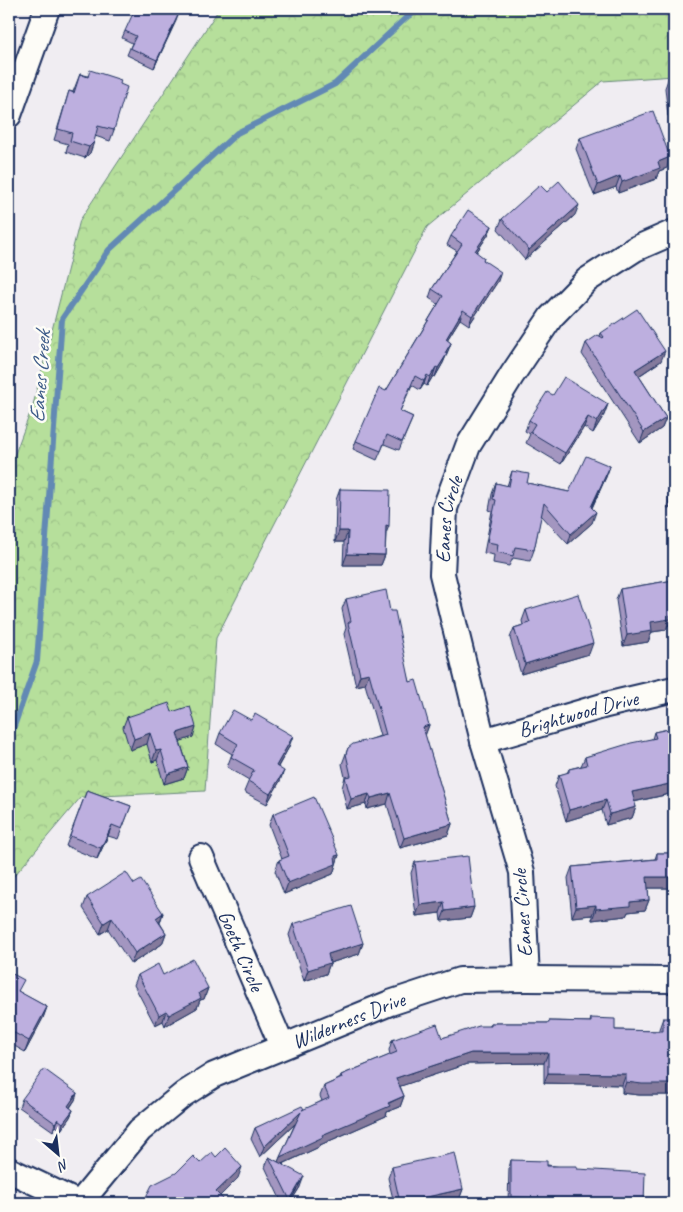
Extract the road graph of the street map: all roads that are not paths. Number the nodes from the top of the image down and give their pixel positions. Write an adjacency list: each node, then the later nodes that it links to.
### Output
1 (47, 9): 2 (street)
2 (9, 115)
3 (672, 239): 5 (street, Eanes Circle)
4 (674, 689): 5 (street, Brightwood Drive)
5 (483, 741): 7 (street, Eanes Circle)
6 (201, 857): 9 (street, Goeth Circle)
7 (527, 978): 8 (street, Wilderness Drive); 9 (street, Wilderness Drive)
8 (674, 980)
9 (282, 1046): 11 (street, Wilderness Drive)
10 (9, 1170): 11 (street)
11 (79, 1203)

